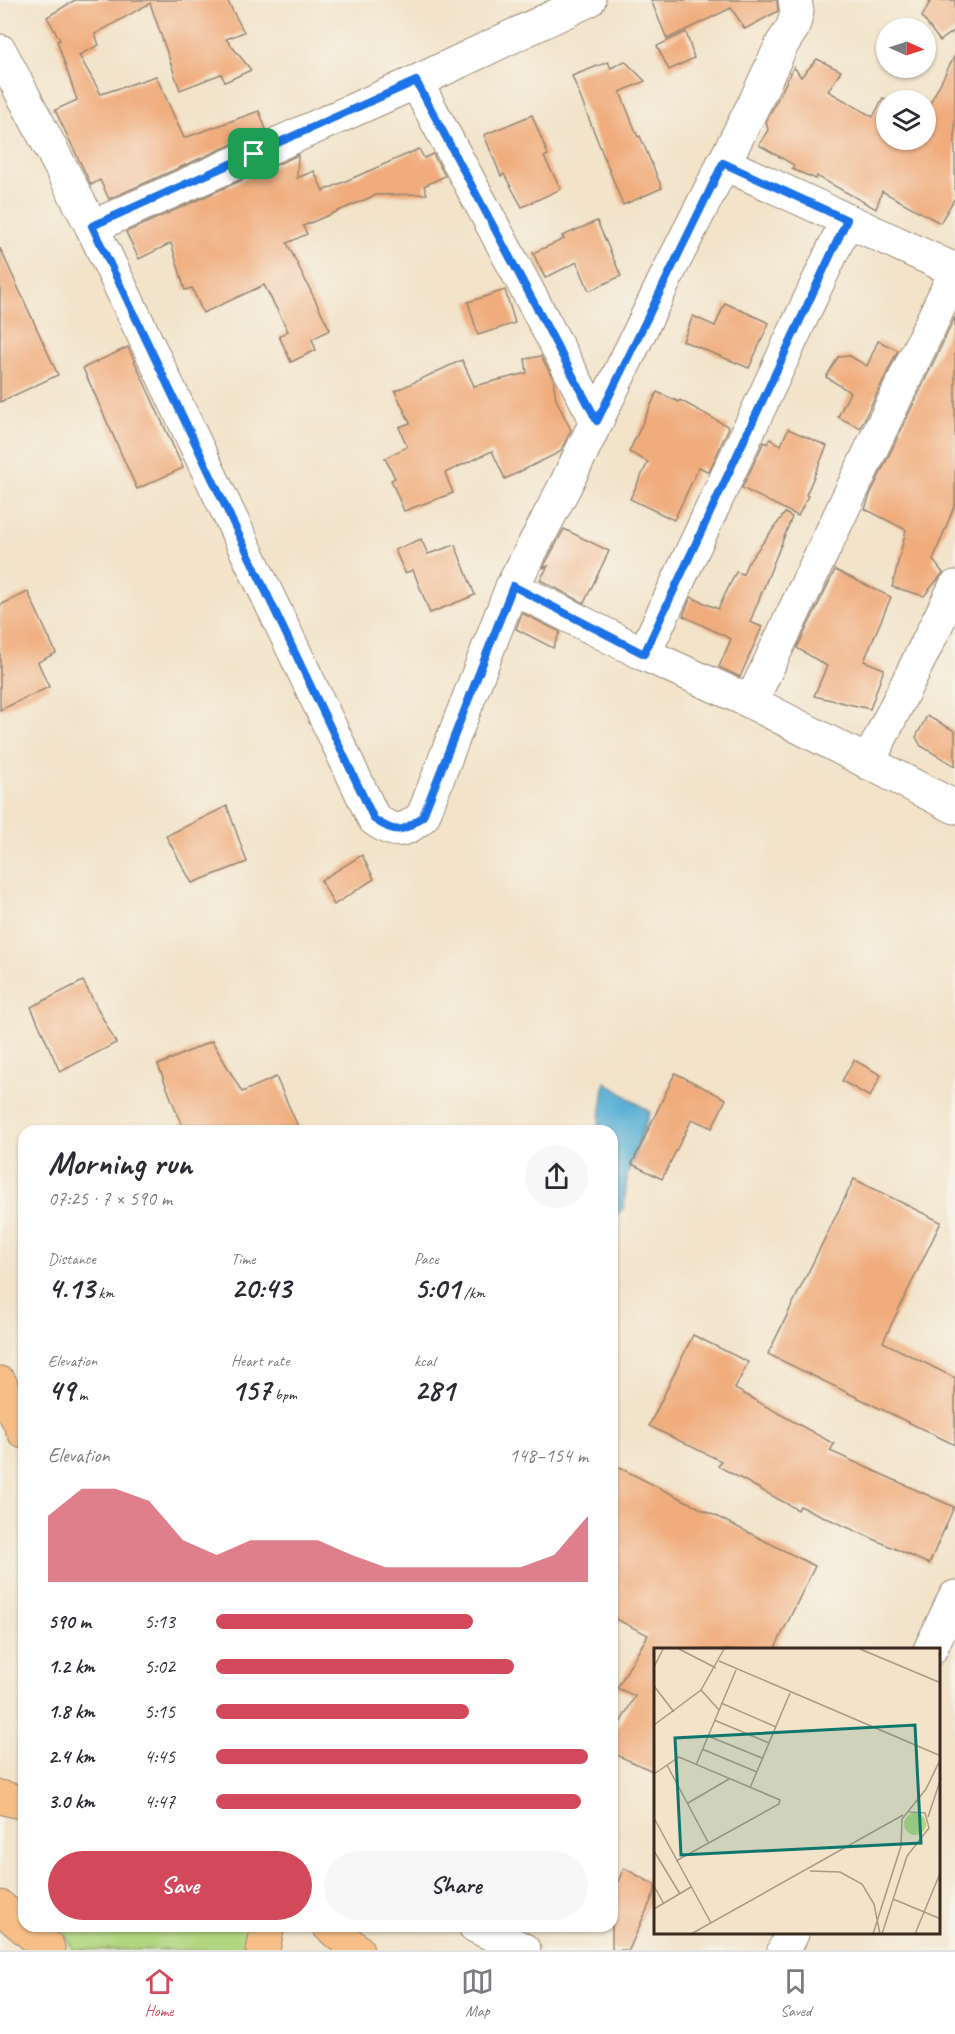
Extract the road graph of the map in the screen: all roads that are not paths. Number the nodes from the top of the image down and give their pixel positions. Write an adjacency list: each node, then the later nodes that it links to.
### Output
1 (589, 0): 4 (street)
2 (795, 0): 5 (street)
3 (0, 51): 7 (street)
4 (416, 81): 7 (street); 9 (street)
5 (723, 163): 6 (street); 9 (street)
6 (847, 220): 8 (street); 12 (street)
7 (92, 226): 10 (street)
8 (955, 272): 13 (street)
9 (597, 421): 10 (street)
10 (513, 586): 12 (street)
11 (955, 587): 14 (street)
12 (644, 654): 13 (street)
13 (750, 702): 14 (street)
14 (868, 763): 15 (street)
15 (955, 807)
16 (0, 1383): 17 (main road)
17 (18, 1420)
18 (955, 1597): 19 (street)
19 (931, 1648)
20 (0, 1797): 21 (main road)
21 (18, 1802)
22 (0, 1907): 23 (main road)
23 (18, 1920)
24 (35, 1932): 29 (main road)
25 (267, 1932): 30 (main road)
26 (336, 1932): 31 (main road)
27 (487, 1932): 32 (street)
28 (792, 1935): 33 (street)
29 (47, 1941)
30 (263, 1950)
31 (357, 1950)
32 (524, 1950)
33 (784, 1950)

